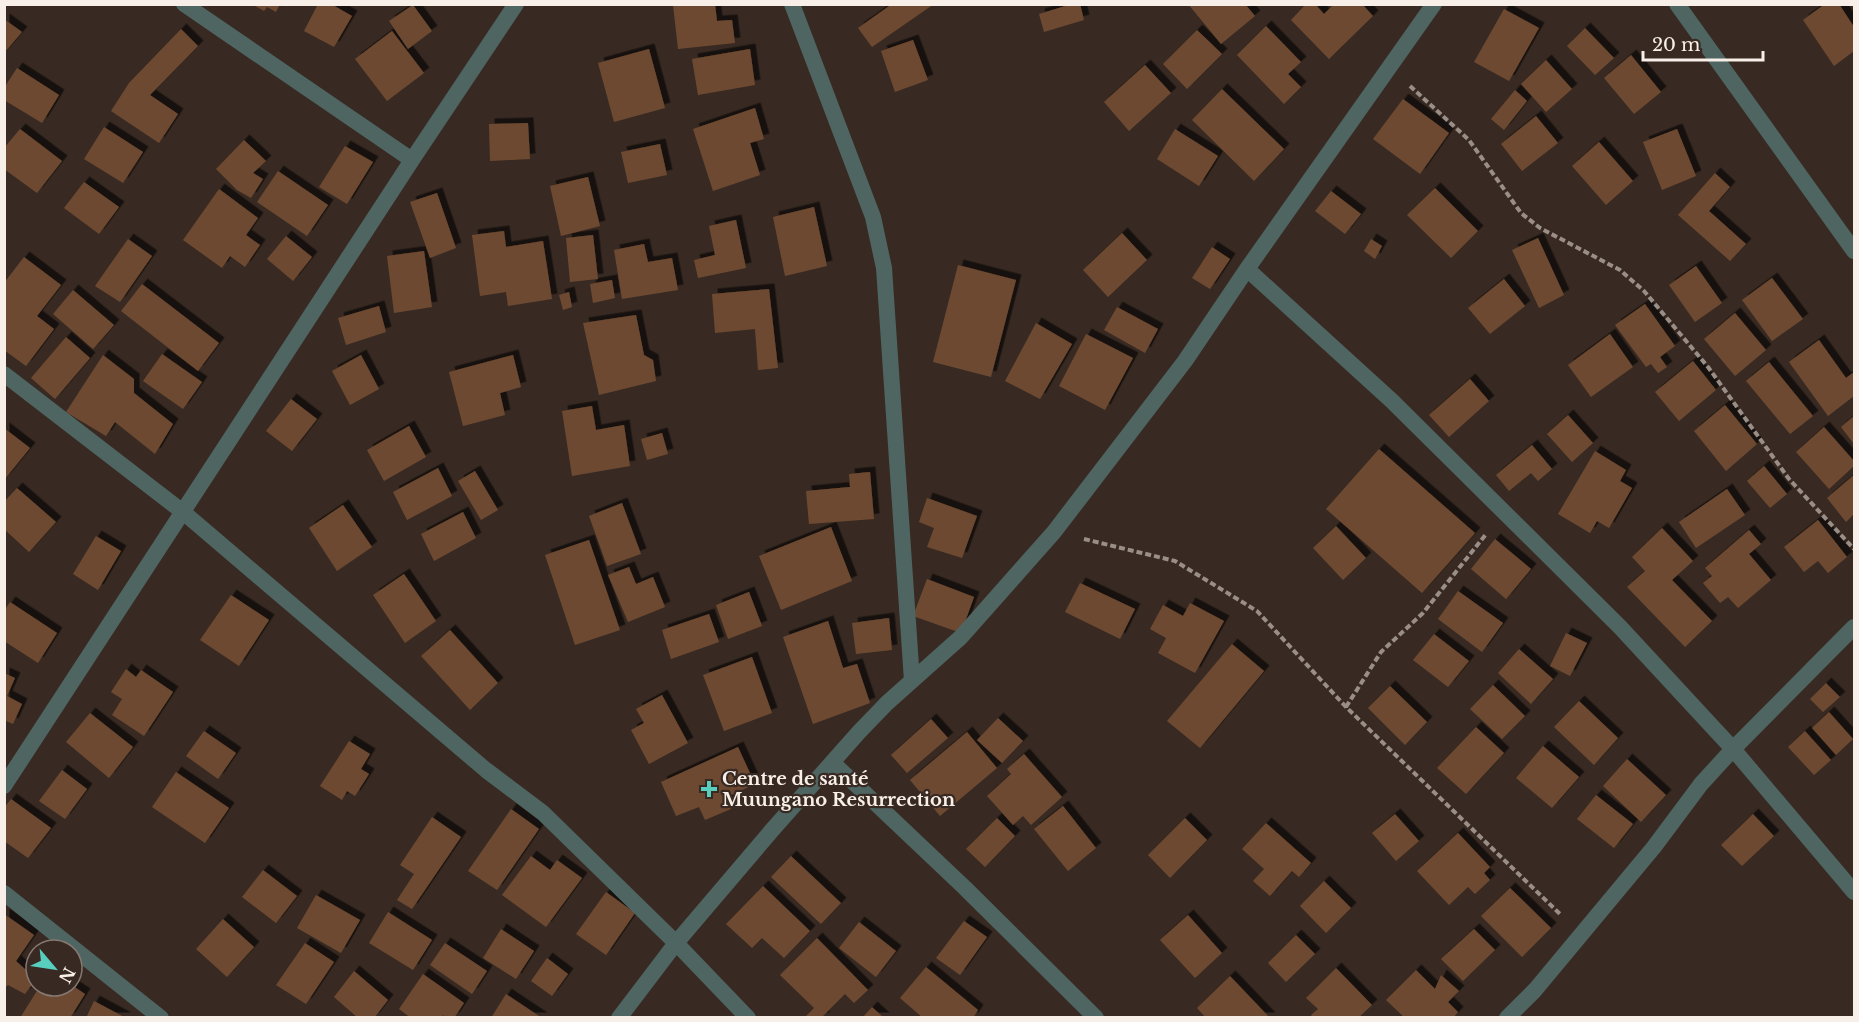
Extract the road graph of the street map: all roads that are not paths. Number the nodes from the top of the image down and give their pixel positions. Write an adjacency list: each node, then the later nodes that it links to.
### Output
1 (184, 4): 6 (street)
2 (516, 4): 6 (street)
3 (792, 4): 12 (street)
4 (1434, 4): 8 (street)
5 (1677, 4): 7 (street)
6 (412, 160): 10 (street)
7 (1854, 251)
8 (1247, 269): 12 (street); 13 (street)
9 (4, 374): 10 (street)
10 (183, 512): 15 (street); 18 (street)
11 (1854, 627): 13 (street)
12 (912, 681): 14 (street)
13 (1732, 749): 17 (street); 23 (street)
14 (833, 764): 18 (street); 22 (street)
15 (4, 786)
16 (4, 892): 19 (street)
17 (1854, 892)
18 (676, 943): 20 (street); 21 (street)
19 (161, 1017)
20 (619, 1017)
21 (748, 1017)
22 (1096, 1017)
23 (1507, 1017)

